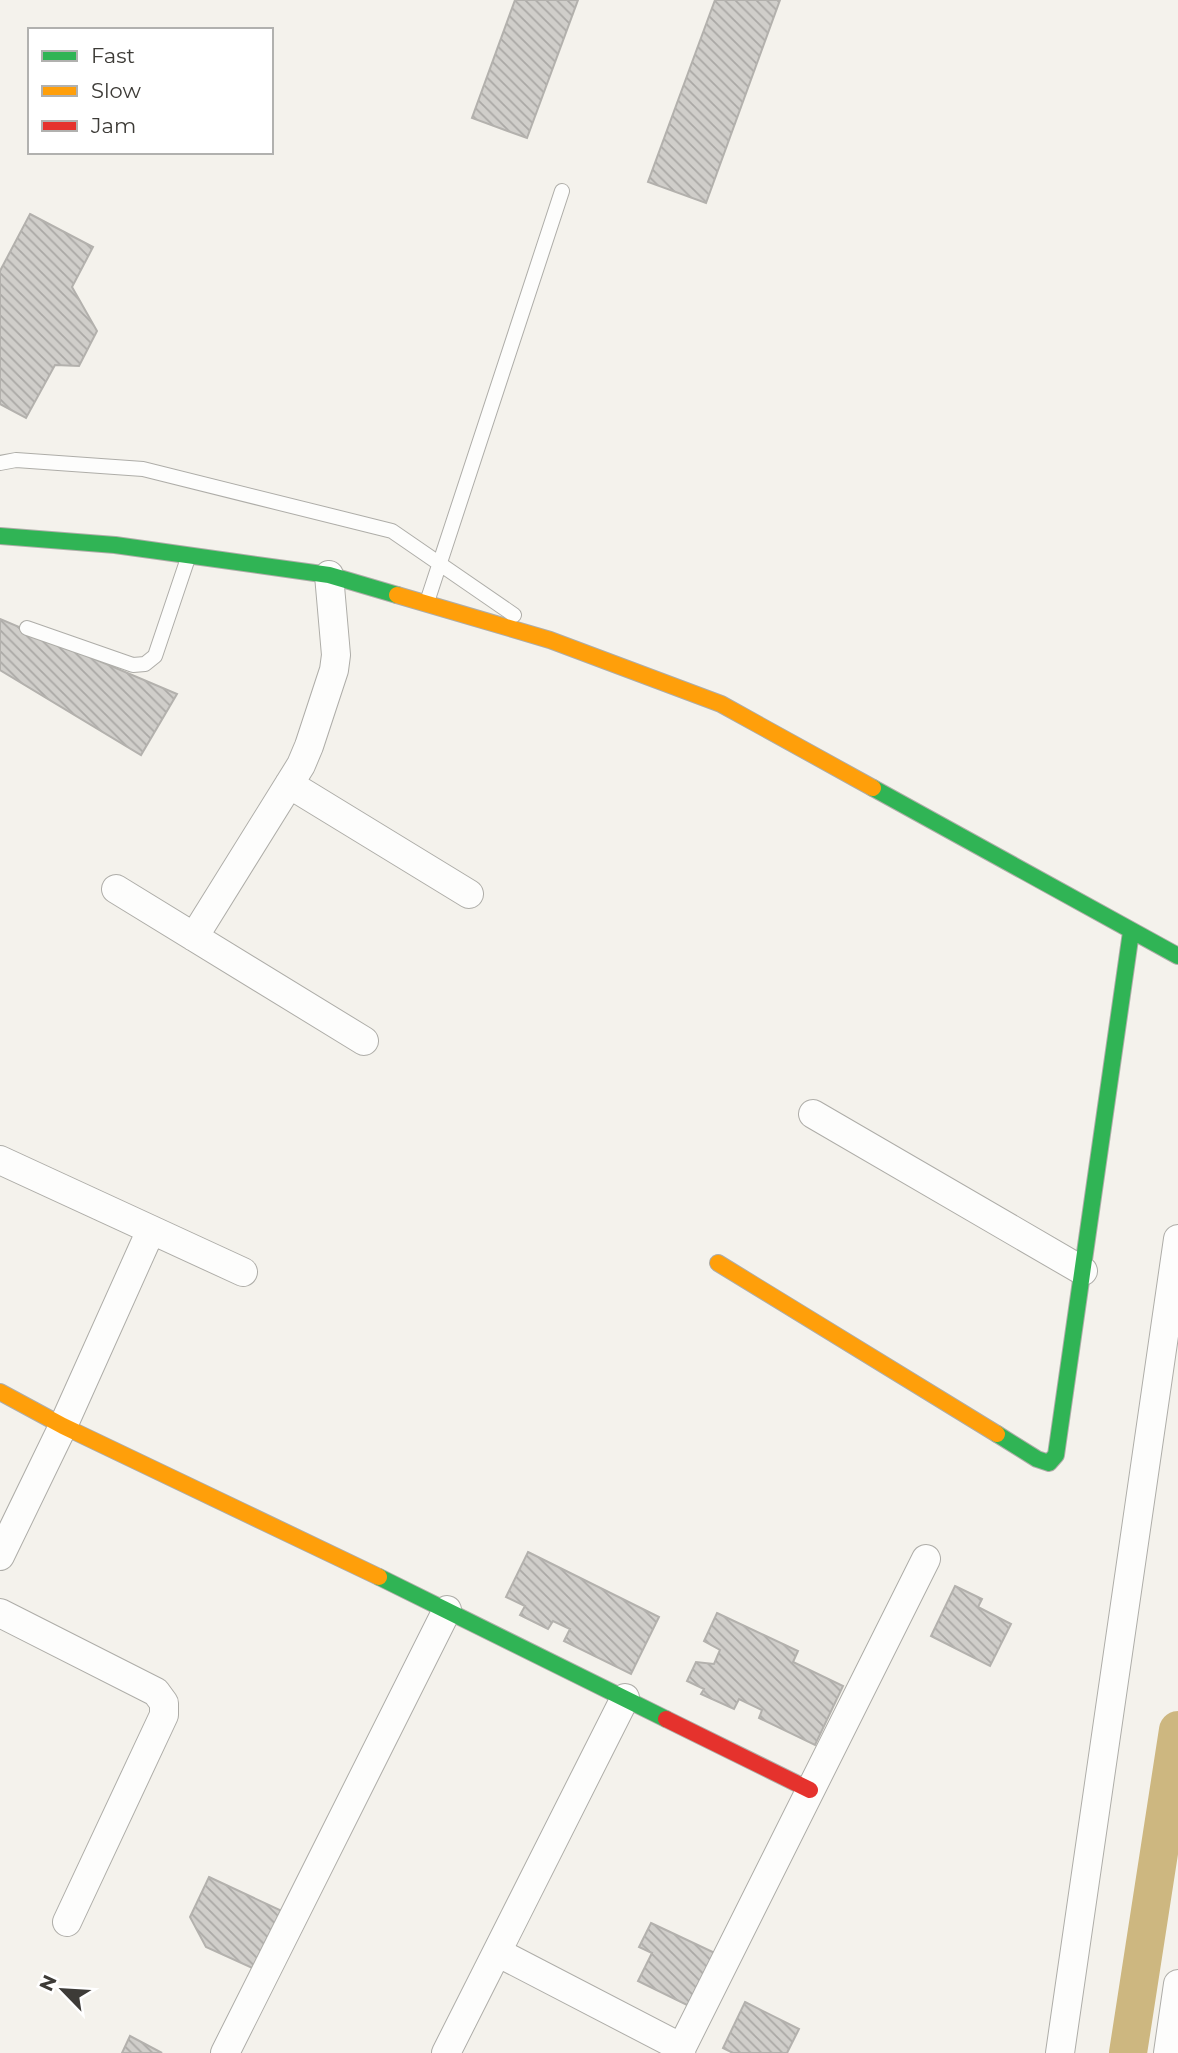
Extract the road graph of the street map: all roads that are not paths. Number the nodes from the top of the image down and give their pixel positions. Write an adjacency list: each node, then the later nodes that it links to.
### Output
1 (562, 191): 5 (lane)
2 (0, 463): 5 (lane)
3 (0, 536): 4 (street)
4 (189, 555): 6 (street); 8 (lane)
5 (440, 564): 7 (lane); 9 (lane)
6 (329, 575): 7 (street); 10 (street)
7 (426, 604): 9 (street)
8 (27, 628)
9 (550, 640): 13 (street)
10 (289, 784): 12 (street); 14 (street)
11 (116, 889): 14 (street)
12 (469, 894)
13 (1131, 932): 15 (street); 22 (street)
14 (194, 937): 16 (street)
15 (1178, 956)
16 (364, 1041)
17 (813, 1114): 22 (street)
18 (0, 1160): 19 (street)
19 (152, 1230): 23 (street); 25 (street)
20 (1178, 1239): 38 (street)
21 (718, 1263): 22 (street)
22 (1083, 1271)
23 (243, 1272)
24 (0, 1392): 25 (street)
25 (63, 1426): 26 (street); 28 (street)
26 (0, 1556)
27 (926, 1559): 31 (street)
28 (447, 1609): 30 (street); 36 (street)
29 (0, 1613): 32 (street)
30 (625, 1698): 31 (street); 33 (street)
31 (810, 1790): 35 (street)
32 (67, 1922)
33 (497, 1952): 35 (street); 37 (street)
34 (1178, 1984): 39 (street)
35 (680, 2051)
36 (225, 2053)
37 (446, 2053)
38 (1060, 2053)
39 (1168, 2053)

